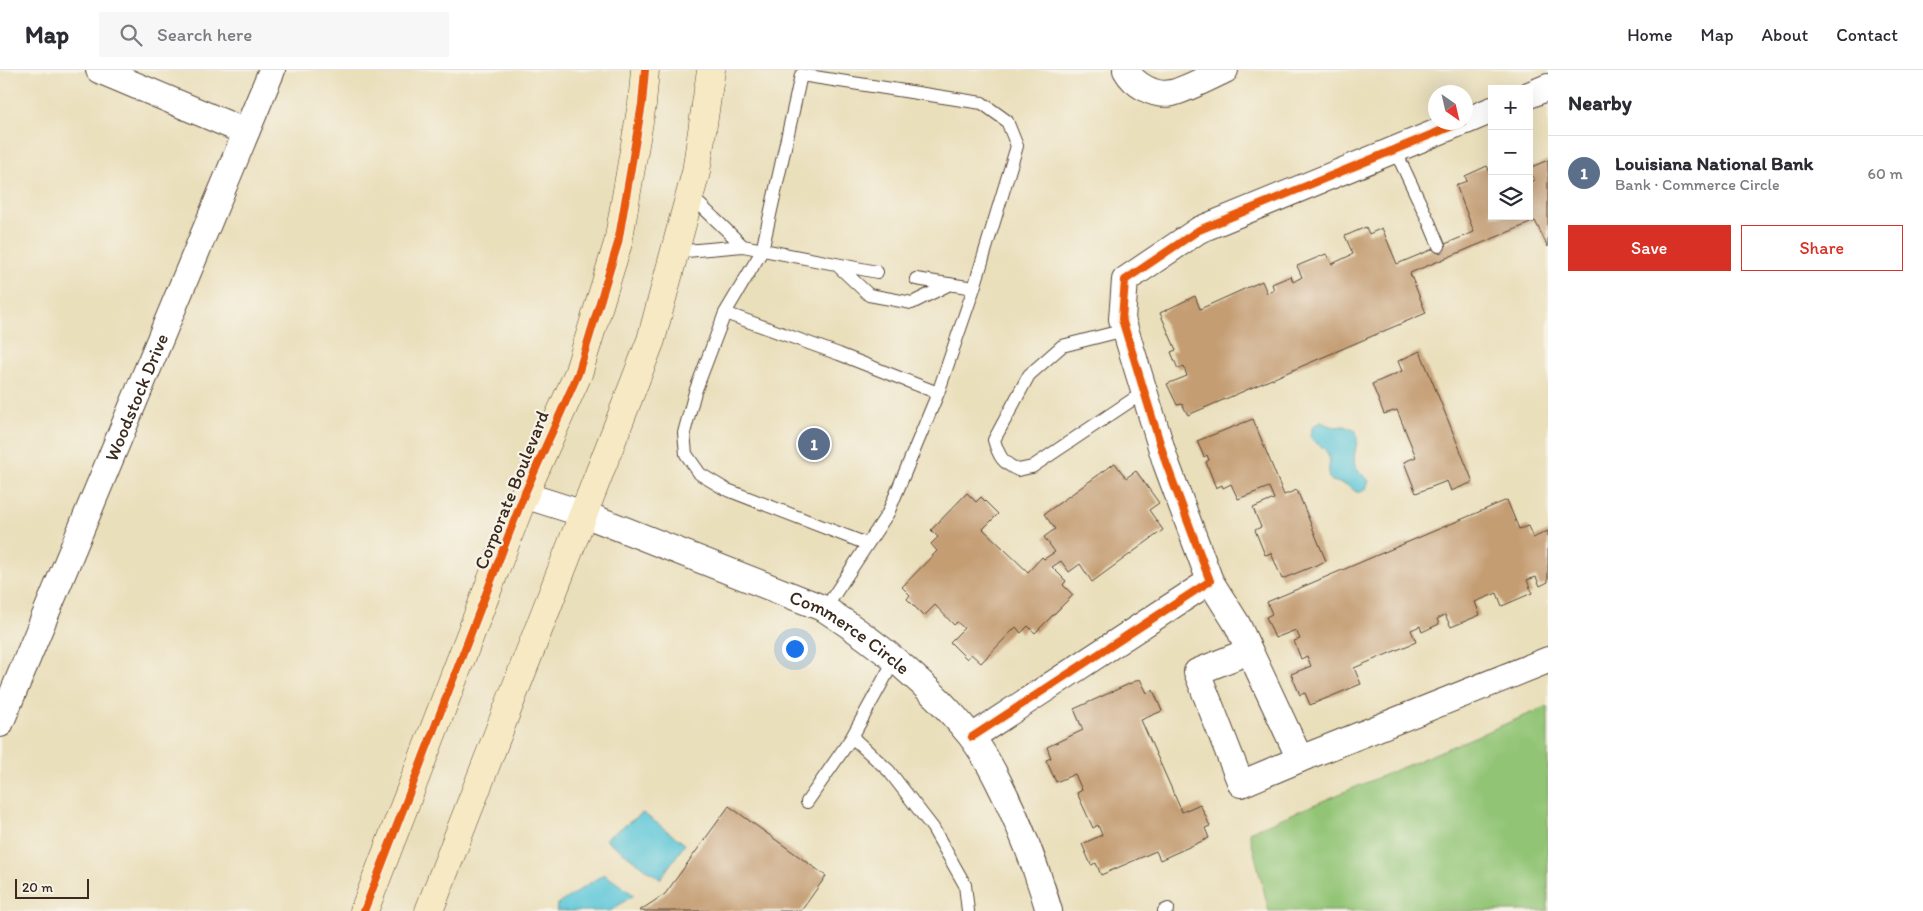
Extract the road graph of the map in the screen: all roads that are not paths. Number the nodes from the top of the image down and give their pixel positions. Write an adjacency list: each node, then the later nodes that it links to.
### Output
1 (99, 70): 13 (street)
2 (272, 70): 13 (street, Woodstock Drive)
3 (645, 70): 29 (street, Corporate Boulevard)
4 (711, 70): 15 (street)
5 (1126, 70): 6 (street)
6 (1225, 70)
7 (801, 72): 18 (lane); 24 (lane)
8 (1548, 87): 9 (street)
9 (1533, 93)
10 (1488, 112): 11 (street)
11 (1473, 118)
12 (1443, 130): 14 (street)
13 (246, 132): 37 (street, Woodstock Drive)
14 (1395, 150): 17 (lane); 26 (street)
15 (690, 194): 16 (lane); 19 (street)
16 (743, 246): 18 (lane); 19 (lane)
17 (1439, 246)
18 (762, 251): 20 (lane); 25 (lane)
19 (675, 252): 30 (street)
20 (837, 265): 21 (lane); 23 (lane)
21 (877, 272)
22 (916, 278): 23 (lane)
23 (950, 284): 24 (lane)
24 (974, 288): 28 (lane)
25 (725, 313): 28 (lane); 31 (lane)
26 (1125, 330): 27 (street); 27 (lane)
27 (1144, 392): 32 (street)
28 (938, 393): 31 (lane)
29 (524, 496): 30 (street, Commerce Circle); 42 (street, Corporate Boulevard)
30 (584, 514): 33 (street, Commerce Circle); 43 (street)
31 (867, 544): 33 (lane)
32 (1210, 580): 34 (street); 39 (street)
33 (825, 610): 35 (street, Commerce Circle)
34 (1250, 651): 40 (street); 40 (street)
35 (895, 658): 38 (lane); 39 (street, Commerce Circle)
36 (1548, 660): 40 (street)
37 (0, 724)
38 (852, 737): 41 (lane); 44 (lane)
39 (972, 737): 45 (street, Commerce Circle)
40 (1300, 759)
41 (807, 802)
42 (364, 911)
43 (430, 911)
44 (968, 911)
45 (1049, 911)

